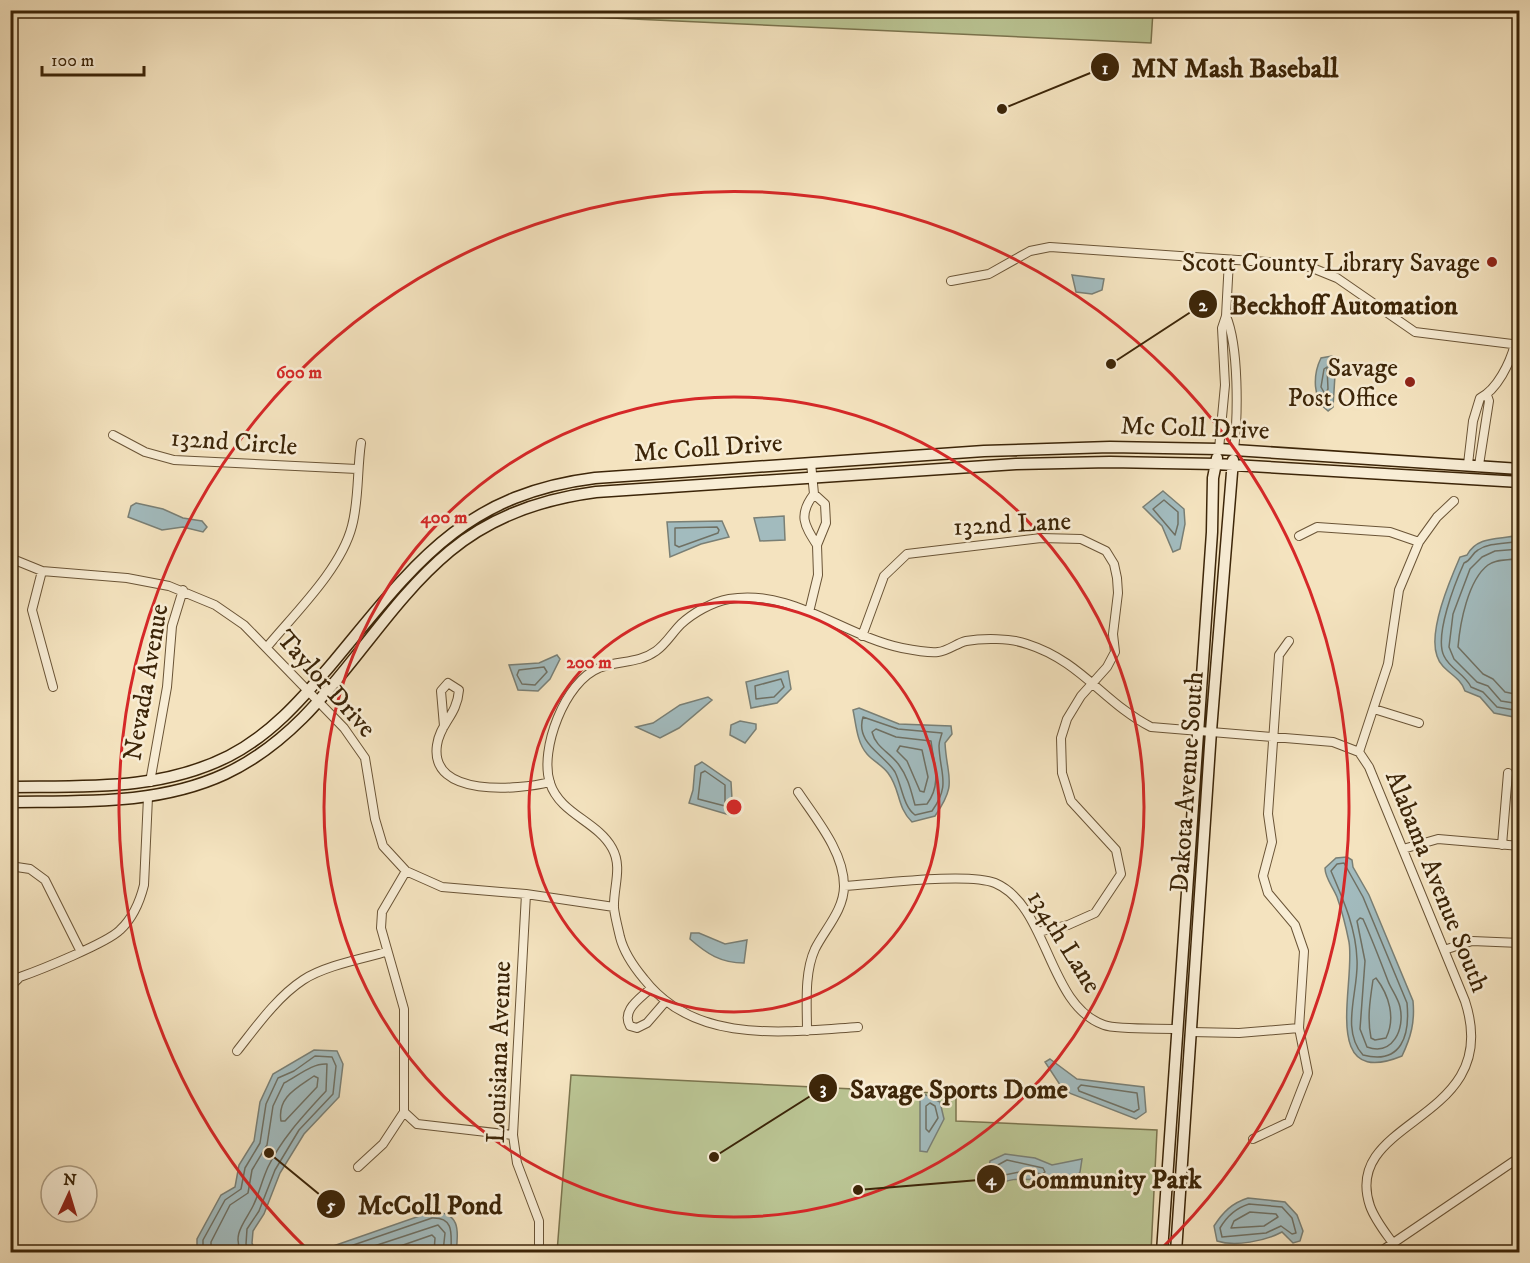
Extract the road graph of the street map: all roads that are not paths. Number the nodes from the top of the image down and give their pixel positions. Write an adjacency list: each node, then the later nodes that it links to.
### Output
1 (1229, 260): 2 (street); 3 (street, Dakota Avenue South); 4 (street)
2 (951, 281)
3 (1226, 316): 7 (street, Dakota Avenue South); 8 (street, Dakota Avenue South)
4 (1517, 345): 12 (street)
5 (113, 435): 13 (street, 132nd Circle)
6 (361, 443): 13 (street)
7 (1219, 449): 8 (main road, Mc Coll Drive); 9 (main road, Mc Coll Drive); 10 (main road, Dakota Avenue South)
8 (1234, 450): 11 (main road, Dakota Avenue South); 12 (main road, Mc Coll Drive)
9 (810, 463): 15 (street); 31 (main road, Mc Coll Drive)
10 (1216, 464): 11 (main road, Mc Coll Drive); 15 (main road, Mc Coll Drive); 36 (main road, Dakota Avenue South)
11 (1233, 465): 16 (main road, Mc Coll Drive); 37 (main road, Dakota Avenue South)
12 (1474, 465): 14 (main road, Mc Coll Drive)
13 (357, 469): 28 (street)
14 (1520, 469)
15 (812, 478): 17 (street); 32 (main road, Mc Coll Drive)
16 (1520, 482)
17 (814, 494): 21 (street); 21 (street)
18 (1454, 501): 20 (street, Alabama Avenue South)
19 (1299, 536): 20 (street)
20 (1419, 542): 33 (street, Alabama Avenue South)
21 (818, 545): 25 (street)
22 (10, 558): 23 (street, Taylor Drive)
23 (42, 571): 24 (street, Taylor Drive); 30 (street)
24 (183, 590): 28 (street, Taylor Drive); 41 (street, Nevada Avenue)
25 (808, 612): 26 (street); 42 (street)
26 (862, 636): 29 (street); 29 (street, 132nd Lane)
27 (1289, 641): 38 (street)
28 (267, 646): 31 (street, Taylor Drive)
29 (1093, 683): 36 (street); 55 (street, 132nd Lane)
30 (53, 687)
31 (309, 691): 32 (street, Taylor Drive); 41 (main road, Mc Coll Drive)
32 (320, 701): 45 (main road, Mc Coll Drive); 51 (street, Taylor Drive)
33 (1374, 709): 34 (street); 39 (street, Alabama Avenue South)
34 (1419, 723)
35 (444, 726): 35 (street); 42 (street)
36 (1198, 730): 37 (street); 65 (main road, Dakota Avenue South)
37 (1211, 731): 38 (street); 67 (main road, Dakota Avenue South)
38 (1273, 737): 39 (street); 64 (street)
39 (1359, 752): 49 (street, Alabama Avenue South)
40 (1508, 773): 47 (street)
41 (150, 782): 43 (main road, Mc Coll Drive)
42 (550, 782): 54 (street)
43 (10, 787)
44 (798, 792): 52 (street)
45 (148, 797): 46 (main road, Mc Coll Drive); 57 (street, Nevada Avenue)
46 (10, 802)
47 (1502, 845): 48 (street); 49 (street)
48 (1520, 846)
49 (1403, 849): 58 (street, Alabama Avenue South)
50 (10, 866): 57 (street)
51 (406, 871): 53 (street, Taylor Drive); 59 (street)
52 (844, 886): 55 (street, 134th Lane); 66 (street)
53 (526, 894): 54 (street, Taylor Drive); 70 (street, Louisiana Avenue)
54 (614, 907): 61 (street)
55 (1038, 932): 65 (street, 134th Lane)
56 (1520, 943): 58 (street)
57 (80, 950): 60 (street, Nevada Avenue)
58 (1444, 950): 75 (street, Alabama Avenue South)
59 (386, 952): 68 (street); 69 (street)
60 (12, 982)
61 (651, 988): 62 (street); 62 (street)
62 (666, 1001): 66 (street)
63 (858, 1027): 66 (street)
64 (1299, 1028): 67 (street); 71 (street)
65 (1177, 1029): 76 (main road, Dakota Avenue South)
66 (807, 1031)
67 (1191, 1032): 77 (main road, Dakota Avenue South)
68 (237, 1051)
69 (404, 1112): 70 (street); 73 (street)
70 (513, 1135): 74 (street, Louisiana Avenue)
71 (1253, 1139)
72 (1520, 1157): 75 (street)
73 (358, 1167)
74 (539, 1244)
75 (1393, 1244): 78 (street); 79 (street, Alabama Avenue South)
76 (1162, 1252)
77 (1176, 1252)
78 (1380, 1252)
79 (1399, 1252)

